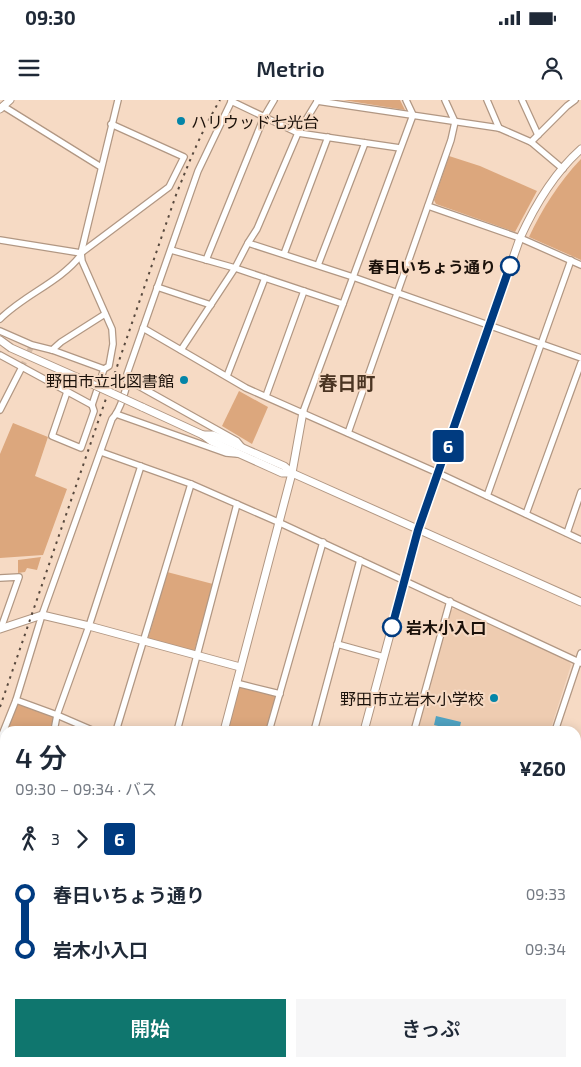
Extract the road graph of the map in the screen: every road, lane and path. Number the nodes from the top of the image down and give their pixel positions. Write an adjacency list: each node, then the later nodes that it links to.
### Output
1 (10, 100): 12 (street)
2 (118, 100): 16 (street)
3 (274, 100): 14 (street)
4 (406, 100): 13 (street)
5 (445, 100): 15 (street)
6 (487, 100): 17 (street)
7 (522, 100): 19 (street)
8 (575, 100): 11 (street)
9 (232, 101): 14 (street); 31 (street)
10 (317, 101): 13 (street); 18 (street)
11 (565, 103): 19 (street)
12 (1, 107): 25 (street)
13 (413, 115): 15 (street); 23 (street)
14 (264, 117): 18 (street); 34 (street)
15 (455, 122): 17 (street); 27 (street)
16 (111, 124): 25 (street); 32 (street)
17 (499, 128): 21 (street)
18 (298, 133): 20 (street); 30 (street)
19 (538, 136): 21 (street)
20 (328, 137): 22 (street); 33 (street)
21 (531, 142): 26 (street)
22 (366, 143): 23 (street); 36 (street)
23 (400, 148): 39 (street)
24 (581, 149): 26 (street)
25 (101, 167): 32 (street)
26 (562, 168): 28 (street)
27 (428, 206): 28 (street); 43 (street)
28 (520, 238): 35 (street); 48 (street)
29 (0, 240): 32 (street)
30 (248, 243): 33 (street); 38 (street)
31 (170, 250): 34 (street); 41 (street)
32 (81, 254): 46 (street); 47 (street)
33 (284, 254): 36 (street)
34 (206, 260): 38 (street)
35 (571, 260): 37 (street); 52 (street)
36 (318, 265): 39 (street)
37 (581, 265)
38 (235, 268): 40 (street); 45 (street)
39 (353, 277): 43 (street); 44 (street)
40 (265, 278): 42 (street); 62 (street)
41 (157, 287): 45 (street); 49 (street)
42 (304, 291): 44 (street); 65 (street)
43 (398, 292): 48 (street); 70 (street)
44 (343, 304): 68 (street)
45 (211, 305): 56 (street)
46 (105, 314): 55 (street); 61 (street)
47 (0, 319)
48 (490, 325): 52 (street); 75 (street)
49 (143, 328): 56 (street); 63 (street)
50 (0, 331): 55 (street)
51 (0, 340): 54 (street)
52 (541, 344): 58 (street); 78 (street)
53 (0, 346): 54 (street)
54 (11, 348): 71 (street, bridge)
55 (52, 350): 61 (street)
56 (181, 350): 62 (street)
57 (0, 355): 60 (street)
58 (581, 358)
59 (581, 363): 80 (street)
60 (22, 367): 64 (street); 67 (street)
61 (104, 369): 66 (street)
62 (227, 376): 65 (street)
63 (128, 380): 69 (street); 71 (street)
64 (67, 392): 66 (street); 66 (street)
65 (266, 396): 68 (street)
66 (92, 405)
67 (0, 410)
68 (303, 412): 70 (street); 74 (street)
69 (116, 414): 71 (street); 72 (street)
70 (348, 433): 75 (street)
71 (242, 451): 74 (street)
72 (100, 452): 73 (street); 91 (street)
73 (141, 466): 76 (street); 92 (street)
74 (292, 473): 81 (street); 82 (street)
75 (438, 473): 78 (street); 82 (street)
76 (191, 484): 79 (street); 94 (street)
77 (581, 492): 83 (street)
78 (487, 496): 80 (street)
79 (237, 504): 81 (street); 97 (street)
80 (526, 514): 83 (street)
81 (278, 522): 85 (street); 100 (street)
82 (418, 530): 88 (street); 90 (street)
83 (567, 533): 84 (street)
84 (581, 540)
85 (323, 542): 86 (street); 102 (street)
86 (360, 560): 88 (street); 95 (street)
87 (0, 578): 93 (street)
88 (405, 580): 89 (street); 98 (street)
89 (450, 601): 99 (street); 114 (street)
90 (581, 602)
91 (42, 615): 92 (street); 93 (street); 103 (street)
92 (89, 626): 94 (street); 104 (street)
93 (1, 629)
94 (143, 641): 97 (street); 108 (street)
95 (338, 644): 98 (street); 112 (street)
96 (581, 653): 99 (street)
97 (197, 655): 100 (street); 109 (street)
98 (384, 657): 113 (street)
99 (579, 662): 115 (street)
100 (240, 667): 101 (street)
101 (236, 683): 102 (street); 110 (street)
102 (280, 694): 111 (street)
103 (16, 700): 104 (street); 105 (street)
104 (57, 715): 106 (street); 107 (street)
105 (7, 726)
106 (55, 726)
107 (80, 726)
108 (118, 726)
109 (178, 726)
110 (228, 726)
111 (270, 726)
112 (315, 726)
113 (365, 726)
114 (415, 726)
115 (557, 726)

